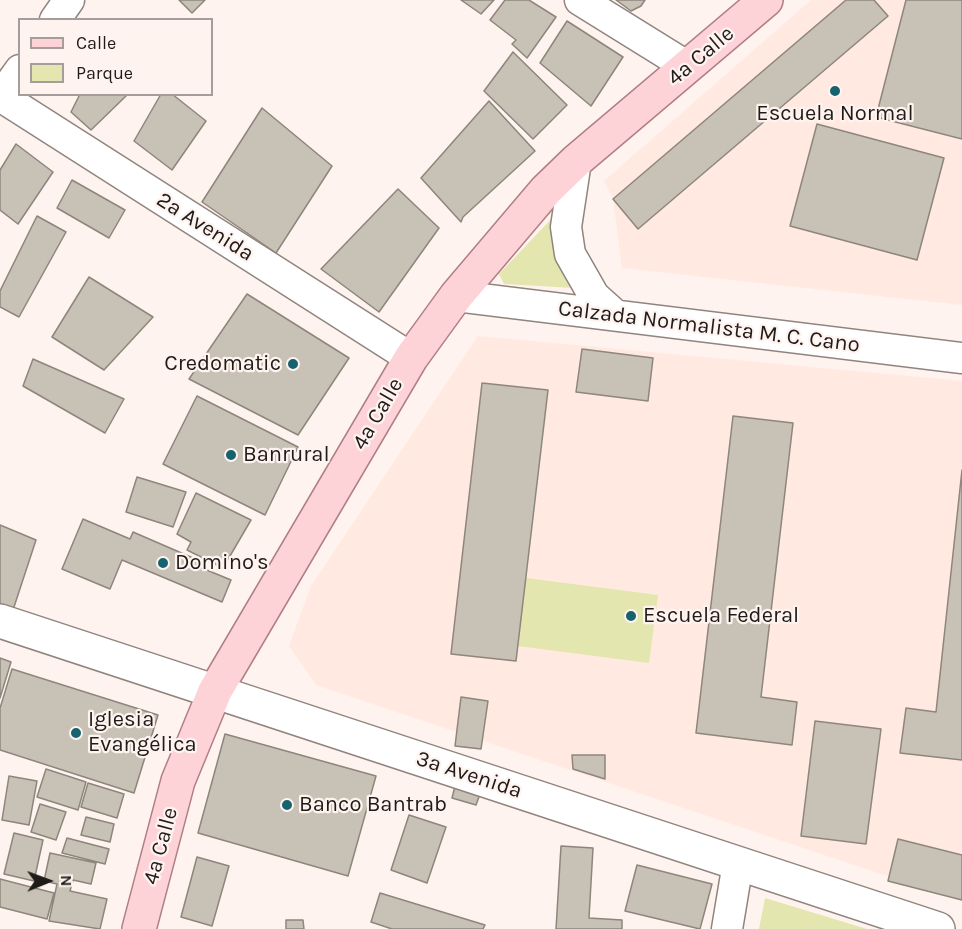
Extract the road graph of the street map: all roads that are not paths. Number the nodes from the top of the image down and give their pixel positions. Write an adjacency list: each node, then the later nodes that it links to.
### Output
1 (69, 0): 4 (street)
2 (580, 0): 5 (street)
3 (766, 0): 5 (main road, 4a Calle)
4 (56, 18)
5 (688, 67): 8 (main road, 4a Calle)
6 (18, 73): 7 (street)
7 (0, 97): 11 (street, 2a Avenida)
8 (576, 161): 9 (main road, 4a Calle); 10 (street)
9 (456, 296): 10 (street, Calzada Normalista M. C. Cano); 11 (main road, 4a Calle)
10 (614, 314): 12 (street, Calzada Normalista M. C. Cano)
11 (411, 358): 14 (main road, 4a Calle)
12 (962, 358)
13 (0, 621): 14 (street, 3a Avenida)
14 (215, 691): 15 (street, 3a Avenida); 16 (main road, 4a Calle)
15 (738, 863): 17 (street); 18 (street, 3a Avenida)
16 (139, 929)
17 (727, 929)
18 (938, 929)

